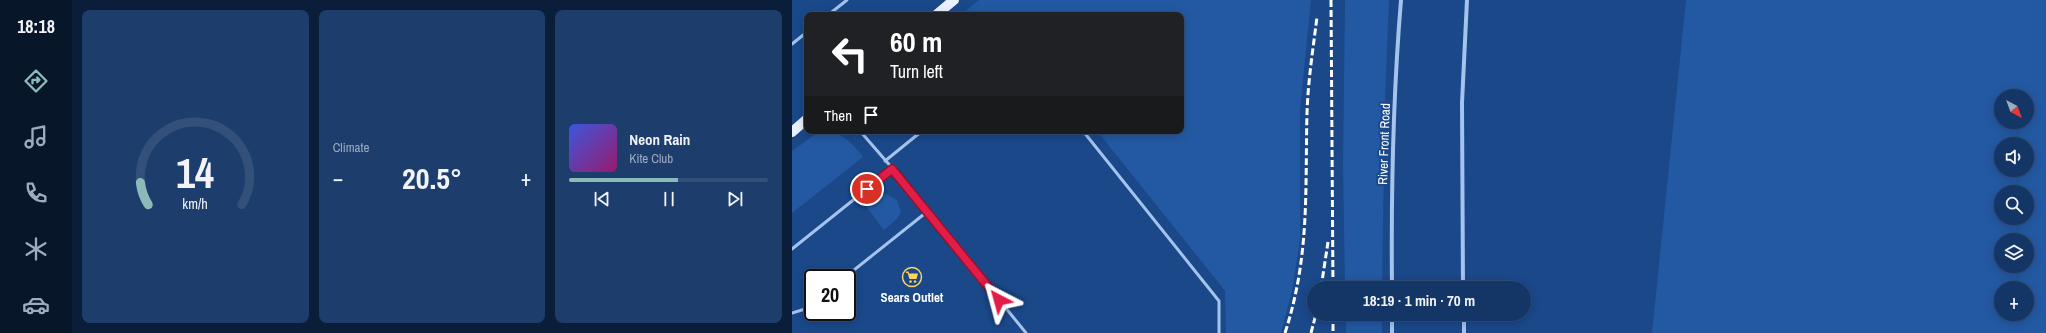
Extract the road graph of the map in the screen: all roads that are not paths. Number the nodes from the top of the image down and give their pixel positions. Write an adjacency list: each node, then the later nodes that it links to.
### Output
1 (847, 0): 5 (lane)
2 (954, 0): 6 (main road)
3 (1401, 0): 19 (street, River Front Road)
4 (1467, 0): 20 (street)
5 (832, 12)
6 (940, 12)
7 (804, 34): 8 (lane)
8 (792, 44)
9 (804, 122): 10 (main road)
10 (792, 132)
11 (862, 134): 14 (lane)
12 (918, 134): 14 (lane)
13 (1085, 134): 26 (lane)
14 (884, 161): 15 (lane)
15 (892, 169): 16 (lane); 17 (lane)
16 (928, 211): 18 (lane); 25 (lane)
17 (792, 249)
18 (855, 269)
19 (1392, 281)
20 (1464, 281)
21 (804, 309): 22 (lane)
22 (792, 313)
23 (1392, 321): 27 (street)
24 (1464, 321): 28 (street)
25 (1026, 333)
26 (1219, 333)
27 (1392, 333)
28 (1464, 333)

